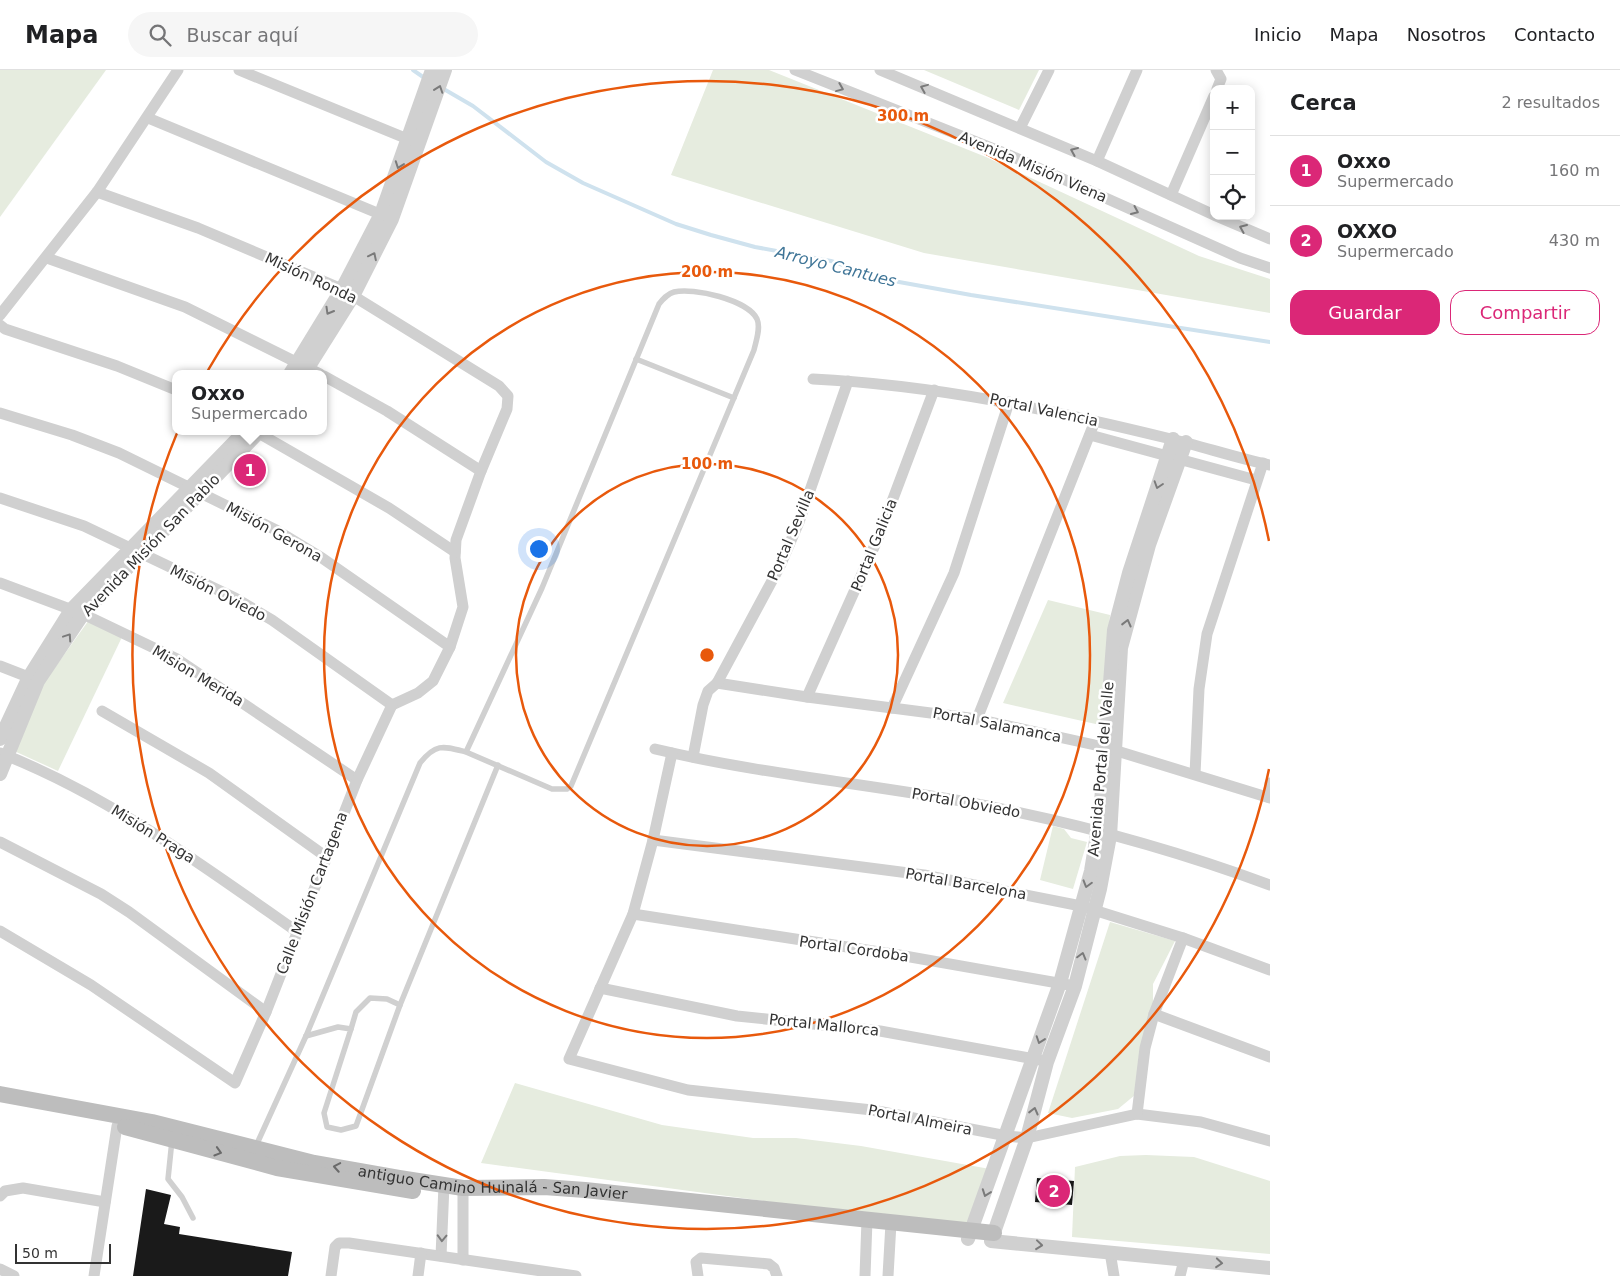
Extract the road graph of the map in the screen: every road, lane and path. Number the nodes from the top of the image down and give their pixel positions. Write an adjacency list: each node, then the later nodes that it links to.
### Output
1 (178, 70): 13 (street)
2 (239, 70): 15 (street)
3 (432, 70): 11 (street)
4 (445, 70): 11 (street, one-way to 4)
5 (795, 70): 24 (street, Avenida Misión Viena, one-way to 24)
6 (880, 70): 14 (street, Avenida Misión Viena, one-way to 6)
7 (1049, 70): 14 (street)
8 (1137, 70): 16 (street)
9 (1217, 71): 10 (street)
10 (1219, 85)
11 (427, 105): 15 (street)
12 (1210, 105): 18 (street)
13 (148, 118): 17 (street); 20 (street)
14 (1020, 128): 16 (street, Avenida Misión Viena, one-way to 14)
15 (414, 142): 20 (street)
16 (1097, 161): 18 (street, Avenida Misión Viena)
17 (97, 192): 23 (street); 25 (street, Misión Ronda)
18 (1171, 195): 19 (street, Avenida Misión Viena)
19 (1210, 214)
20 (386, 216): 25 (street)
21 (1225, 220): 22 (street, Avenida Misión Viena, one-way to 21)
22 (1270, 239)
23 (47, 258): 26 (street); 29 (street)
24 (1270, 268)
25 (348, 293): 29 (street); 45 (street, Misión Ronda)
26 (0, 315)
27 (0, 325): 33 (street)
28 (636, 359): 35 (lane); 35 (lane); 65 (lane)
29 (304, 370)
30 (327, 378): 45 (street)
31 (813, 379): 32 (street, Portal Valencia)
32 (848, 381): 34 (street, Portal Valencia); 56 (street, Portal Sevilla)
33 (172, 388)
34 (934, 390): 36 (street, Portal Valencia); 57 (street, Portal Galicia)
35 (734, 398): 69 (lane)
36 (1009, 402): 38 (street, Portal Valencia); 59 (street)
37 (0, 413): 47 (street, Misión Gerona)
38 (1096, 421): 41 (street); 42 (street, Portal Valencia)
39 (251, 435): 47 (street, Avenida Misión San Pablo)
40 (259, 435): 50 (street)
41 (1090, 435): 43 (street); 61 (street)
42 (1180, 441): 43 (street, Avenida Portal del Valle); 44 (street, Portal Valencia)
43 (1174, 456): 46 (street); 64 (street, Avenida Portal del Valle)
44 (1266, 464): 46 (street)
45 (481, 471): 50 (street)
46 (1256, 480): 71 (street)
47 (196, 490): 49 (street, Avenida Misión San Pablo); 53 (street, Misión Gerona)
48 (0, 498): 49 (street, Misión Oviedo)
49 (135, 552): 52 (street, Avenida Misión San Pablo); 58 (street, Misión Oviedo)
50 (455, 552): 53 (street)
51 (0, 583): 52 (street, Mision Merida)
52 (77, 612): 55 (street, Avenida Misión San Pablo); 72 (street, Mision Merida)
53 (450, 647): 58 (street)
54 (0, 666): 55 (street)
55 (34, 679): 62 (street, Avenida Misión San Pablo); 67 (street, Avenida Misión San Pablo)
56 (717, 683): 57 (street, Portal Salamanca); 68 (street, Portal Sevilla)
57 (807, 697): 59 (street, Portal Salamanca)
58 (392, 706): 72 (street, Calle Misión Cartagena)
59 (892, 708): 61 (street, Portal Salamanca)
60 (102, 712): 78 (street)
61 (977, 719): 64 (street, Portal Salamanca)
62 (0, 739)
63 (655, 749): 66 (street, Portal Obviedo)
64 (1110, 749): 71 (street, Portal Salamanca); 75 (street, Avenida Portal del Valle)
65 (466, 752): 69 (lane); 93 (lane)
66 (672, 753): 68 (street, Portal Obviedo); 76 (street)
67 (3, 754): 70 (street, Avenida Misión San Pablo); 83 (street, Misión Praga)
68 (693, 757): 75 (street, Portal Obviedo)
69 (498, 765): 89 (lane)
70 (0, 774)
71 (1195, 774): 74 (street, Portal Salamanca)
72 (357, 780): 78 (street, Calle Misión Cartagena)
73 (1270, 783): 74 (street)
74 (1269, 797)
75 (1104, 834): 79 (street, Portal Obviedo); 80 (street, Avenida Portal del Valle)
76 (653, 840): 80 (street, Portal Barcelona); 81 (street)
77 (0, 842): 90 (street)
78 (325, 856): 83 (street, Calle Misión Cartagena)
79 (1270, 885)
80 (1088, 908): 84 (street, Portal Barcelona); 86 (street, Avenida Portal del Valle); 87 (street, Avenida Portal del Valle, one-way to 80)
81 (633, 914): 86 (street, Portal Cordoba); 88 (street)
82 (0, 931): 90 (street, Calle Misión Cartagena)
83 (296, 931): 90 (street, Calle Misión Cartagena)
84 (1183, 938): 85 (street, Portal Barcelona); 91 (street)
85 (1270, 970)
86 (1060, 983): 87 (street, Portal Cordoba); 95 (street, Avenida Portal del Valle, one-way to 95)
87 (1074, 986): 95 (street, Avenida Portal del Valle)
88 (600, 988): 95 (street, Portal Mallorca); 100 (street, Portal Almeira)
89 (400, 1005): 92 (lane); 92 (lane)
90 (266, 1012)
91 (1154, 1014): 94 (street); 98 (street)
92 (351, 1029): 93 (lane)
93 (306, 1036): 104 (lane)
94 (1270, 1057)
95 (1040, 1060): 100 (street, Avenida Portal del Valle); 102 (street, Avenida Portal del Valle, one-way to 95)
96 (0, 1094): 104 (main road)
97 (0, 1102): 99 (main road)
98 (1137, 1114): 102 (street, Portal Almeira); 103 (street, Portal Almeira)
99 (117, 1126): 101 (main road); 108 (street)
100 (1007, 1136): 102 (street, Portal Almeira); 114 (street, Avenida Portal del Valle, one-way to 114)
101 (173, 1138): 104 (main road, one-way to 104); 110 (lane)
102 (1027, 1138): 115 (street, Avenida Portal del Valle)
103 (1270, 1141)
104 (252, 1155): 105 (main road)
105 (444, 1190): 106 (main road); 109 (street)
106 (463, 1192): 111 (street); 112 (main road)
107 (0, 1196): 108 (street)
108 (105, 1202): 125 (street)
109 (443, 1215): 111 (street); 118 (street, one-way to 118)
110 (193, 1218)
111 (464, 1218): 119 (street)
112 (867, 1224): 113 (main road); 131 (street)
113 (891, 1227): 114 (main road); 132 (street)
114 (970, 1235): 115 (main road)
115 (992, 1237): 116 (street, one-way to 116)
116 (1110, 1252): 120 (street); 133 (street)
117 (421, 1254): 118 (street); 126 (street); 127 (street)
118 (441, 1256): 119 (street)
119 (463, 1260): 123 (street)
120 (1184, 1260): 121 (street, one-way to 121); 134 (street)
121 (1270, 1268)
122 (0, 1269): 124 (street)
123 (519, 1272): 128 (street)
124 (14, 1276)
125 (94, 1276)
126 (331, 1276)
127 (418, 1276)
128 (576, 1276)
129 (698, 1276): 130 (street)
130 (777, 1276)
131 (865, 1276)
132 (888, 1276)
133 (1114, 1276)
134 (1180, 1276)

